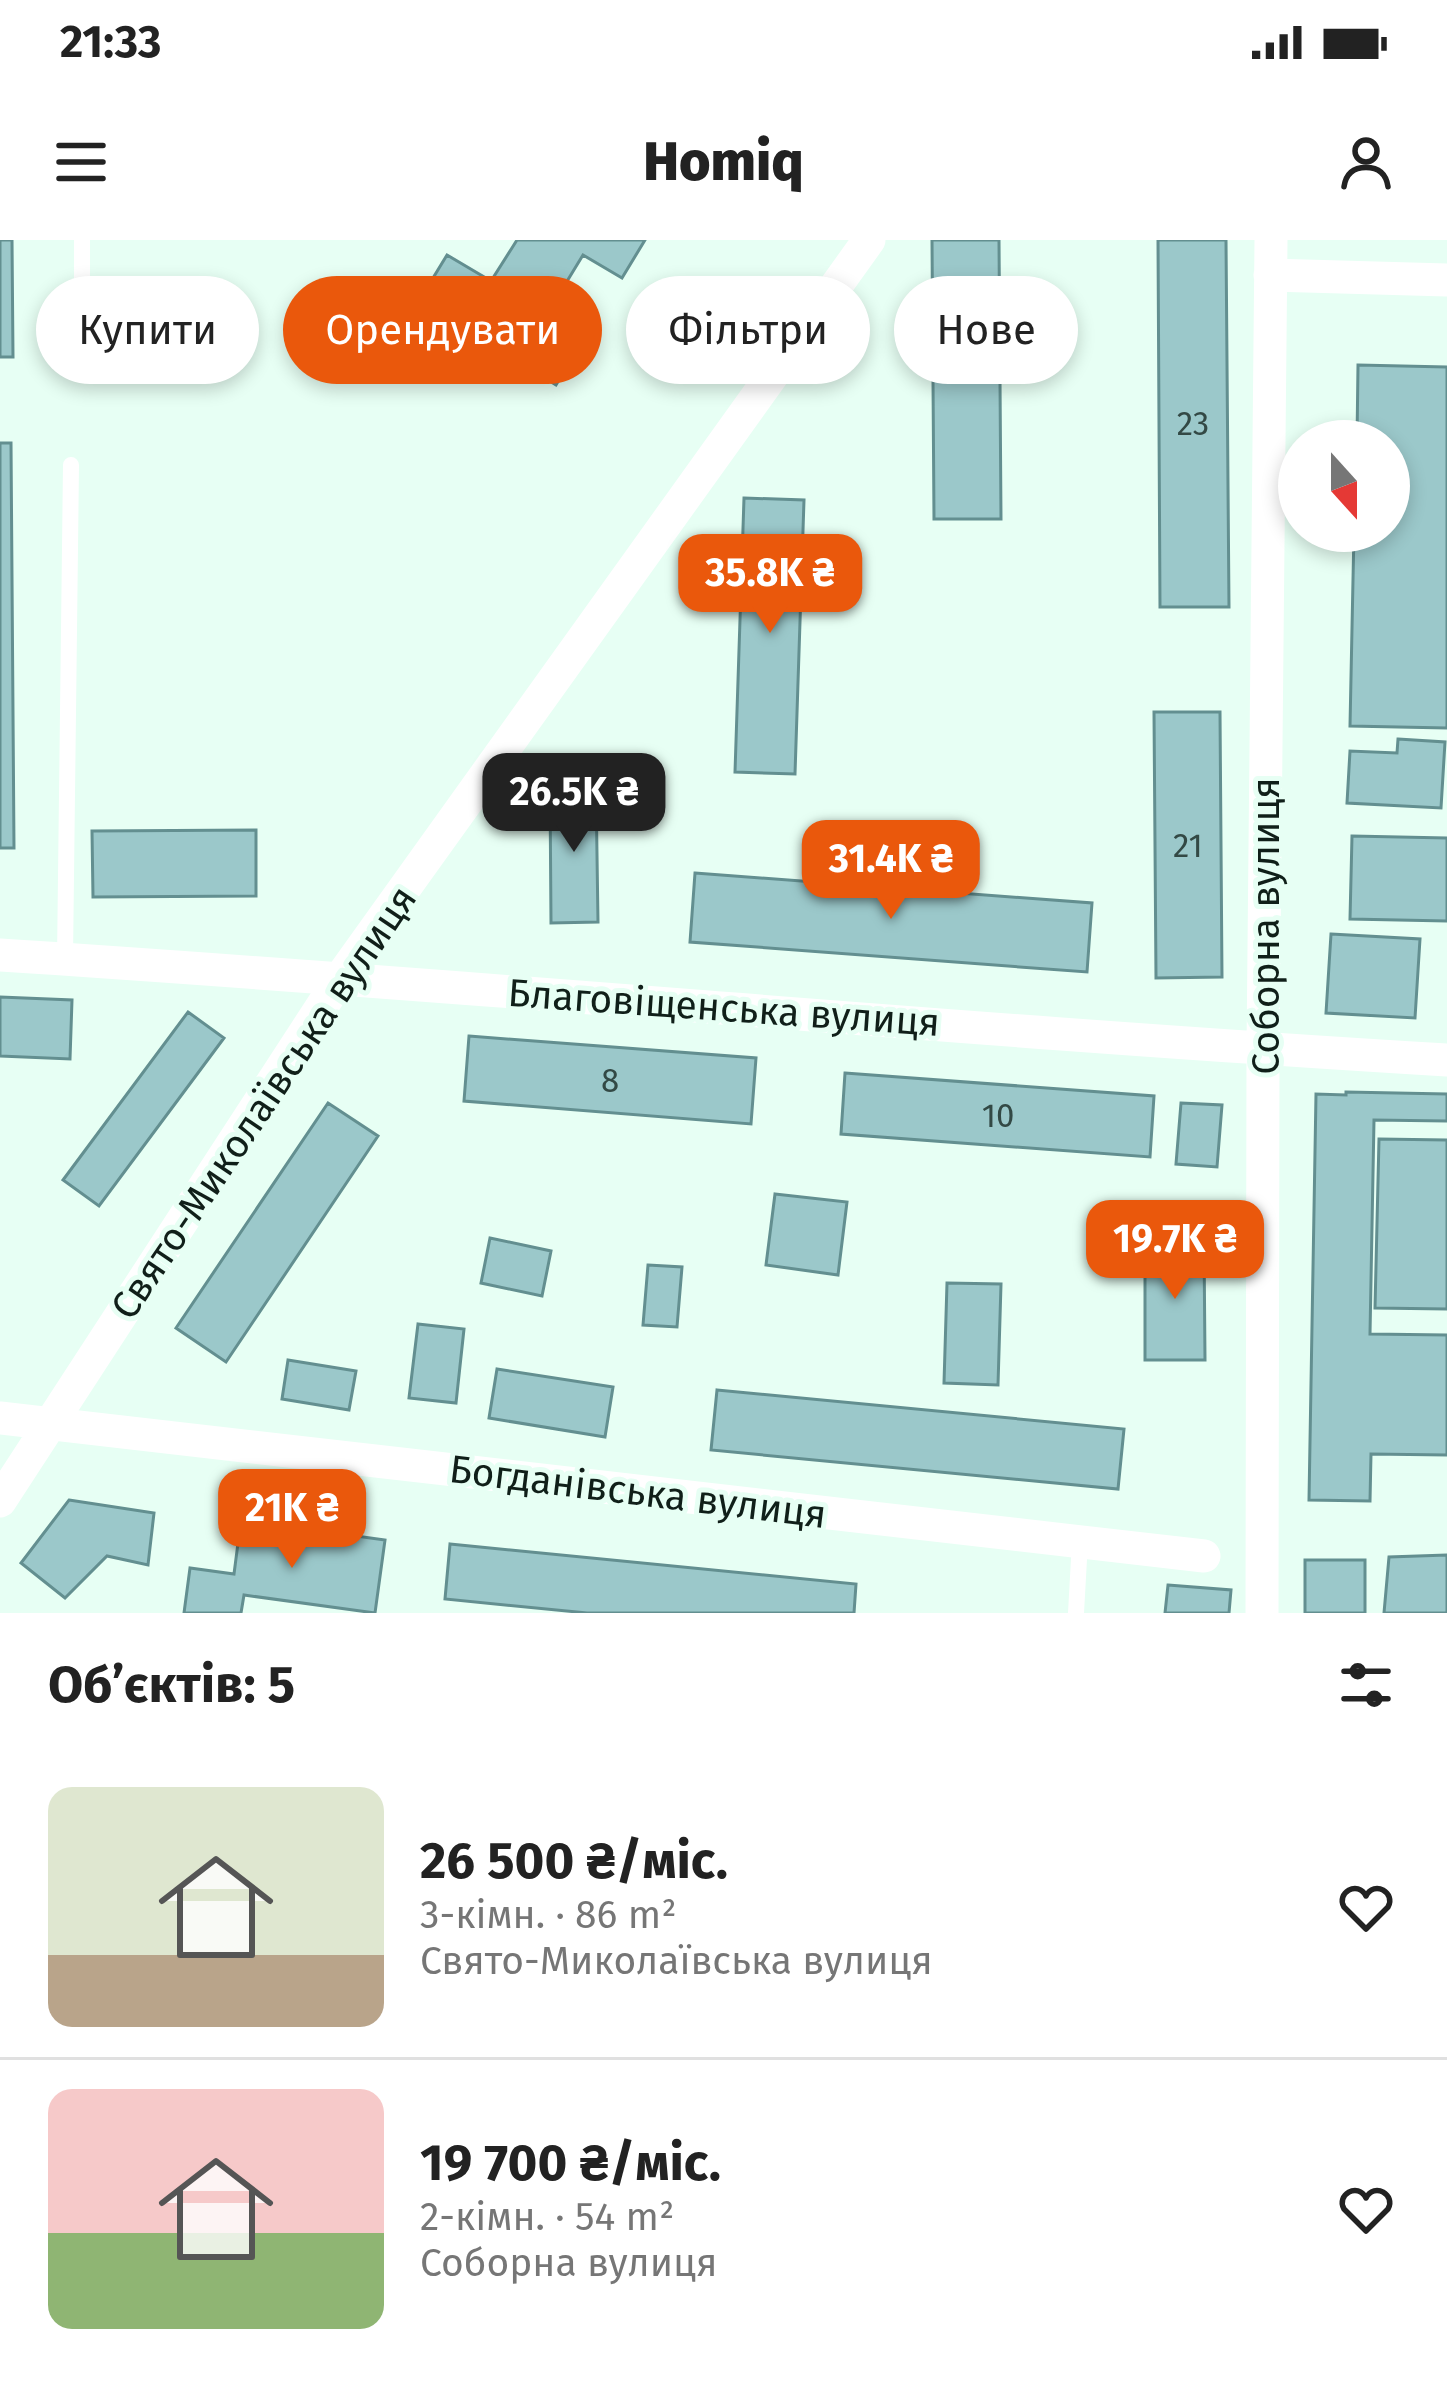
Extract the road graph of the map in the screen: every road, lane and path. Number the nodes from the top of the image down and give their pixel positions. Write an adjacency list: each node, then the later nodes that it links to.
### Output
1 (82, 240): 5 (lane)
2 (869, 240): 10 (street, Свято-Миколаївська вулиця)
3 (1271, 240): 4 (street, Соборна вулиця)
4 (1270, 275): 6 (street); 11 (street, Соборна вулиця)
5 (82, 276)
6 (1447, 280)
7 (71, 465): 9 (lane)
8 (0, 955): 9 (street, Благовіщенська вулиця)
9 (65, 959): 10 (street, Благовіщенська вулиця)
10 (340, 977): 11 (street, Благовіщенська вулиця); 14 (street, Свято-Миколаївська вулиця)
11 (1263, 1049): 12 (street, Благовіщенська вулиця); 19 (street, Соборна вулиця)
12 (1447, 1060)
13 (0, 1418): 14 (street, Богданівська вулиця)
14 (50, 1424): 15 (street, Свято-Миколаївська вулиця); 16 (street, Богданівська вулиця)
15 (0, 1501)
16 (1080, 1541): 17 (street, Богданівська вулиця); 18 (lane)
17 (1204, 1556)
18 (1076, 1613)
19 (1262, 1613)

